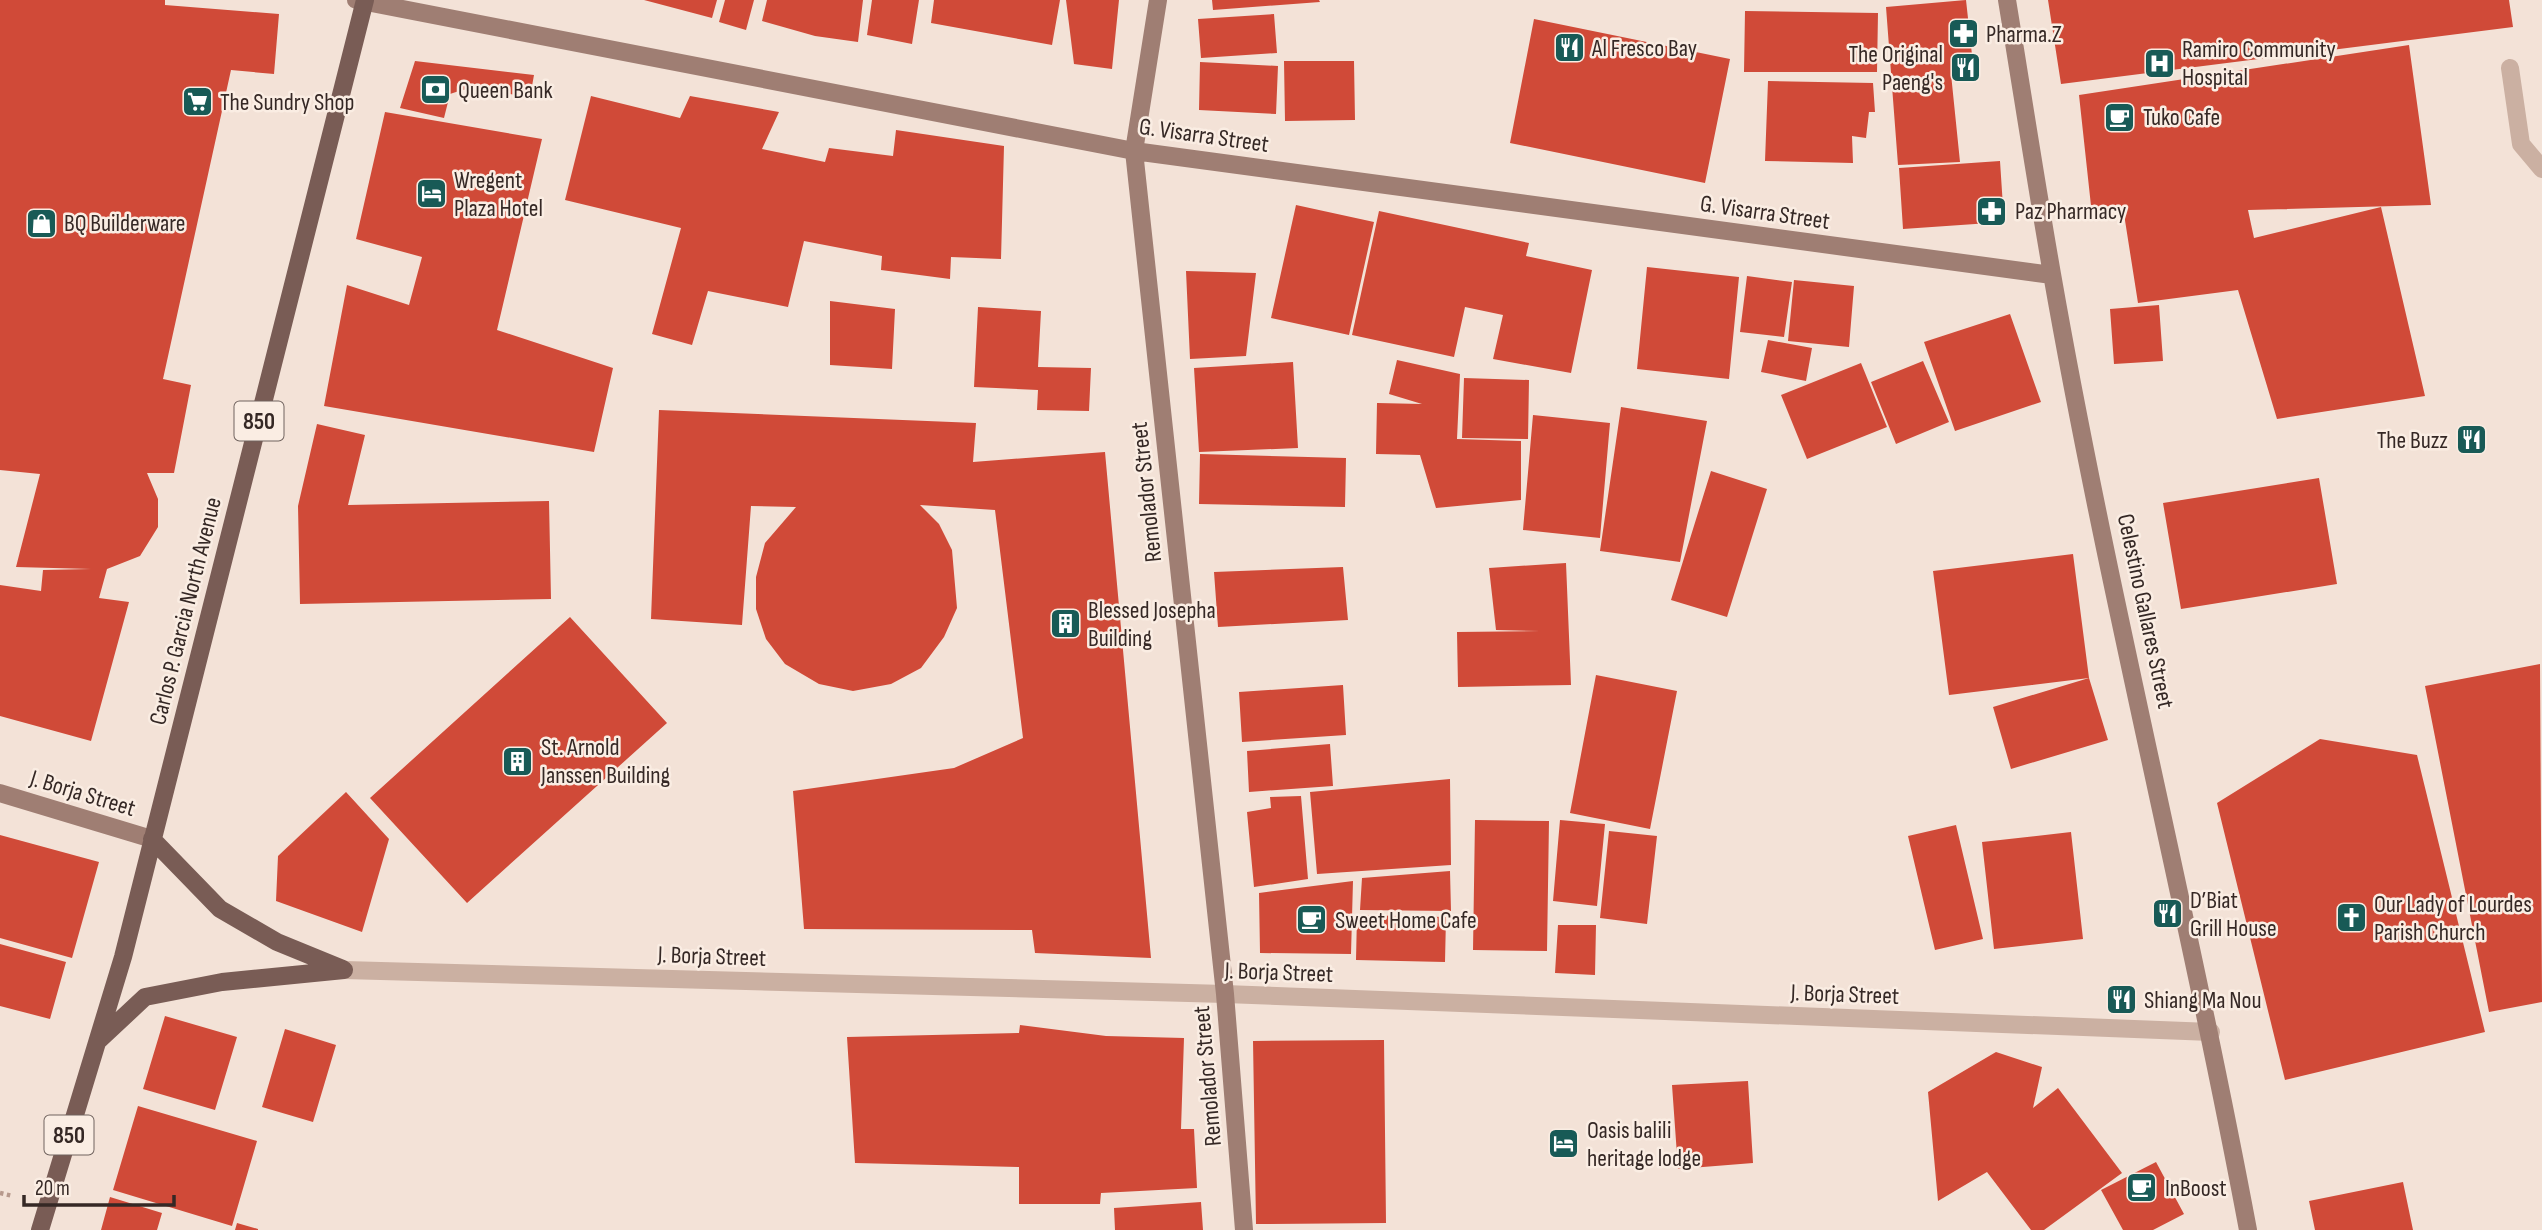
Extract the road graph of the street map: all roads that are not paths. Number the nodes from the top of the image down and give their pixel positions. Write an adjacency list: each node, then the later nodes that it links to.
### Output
1 (1158, 0): 5 (street, Remolador Street)
2 (2007, 0): 7 (street, Celestino Gallares Street)
3 (362, 1): 5 (street, G. Visarra Street); 9 (main road, Carlos P. Garcia North Avenue / 850)
4 (2510, 68): 6 (street)
5 (1135, 151): 7 (street, G. Visarra Street); 11 (street, Remolador Street)
6 (2542, 169)
7 (2052, 275): 12 (street, Celestino Gallares Street)
8 (0, 793): 9 (street, J. Borja Street)
9 (152, 839): 10 (main road); 13 (main road, Carlos P. Garcia North Avenue / 850)
10 (344, 970): 11 (street, J. Borja Street); 13 (main road)
11 (1225, 994): 12 (street, J. Borja Street); 15 (street, Remolador Street)
12 (2211, 1032): 16 (street, Celestino Gallares Street)
13 (98, 1041): 14 (main road, Carlos P. Garcia North Avenue / 850)
14 (40, 1230)
15 (1244, 1230)
16 (2248, 1230)

